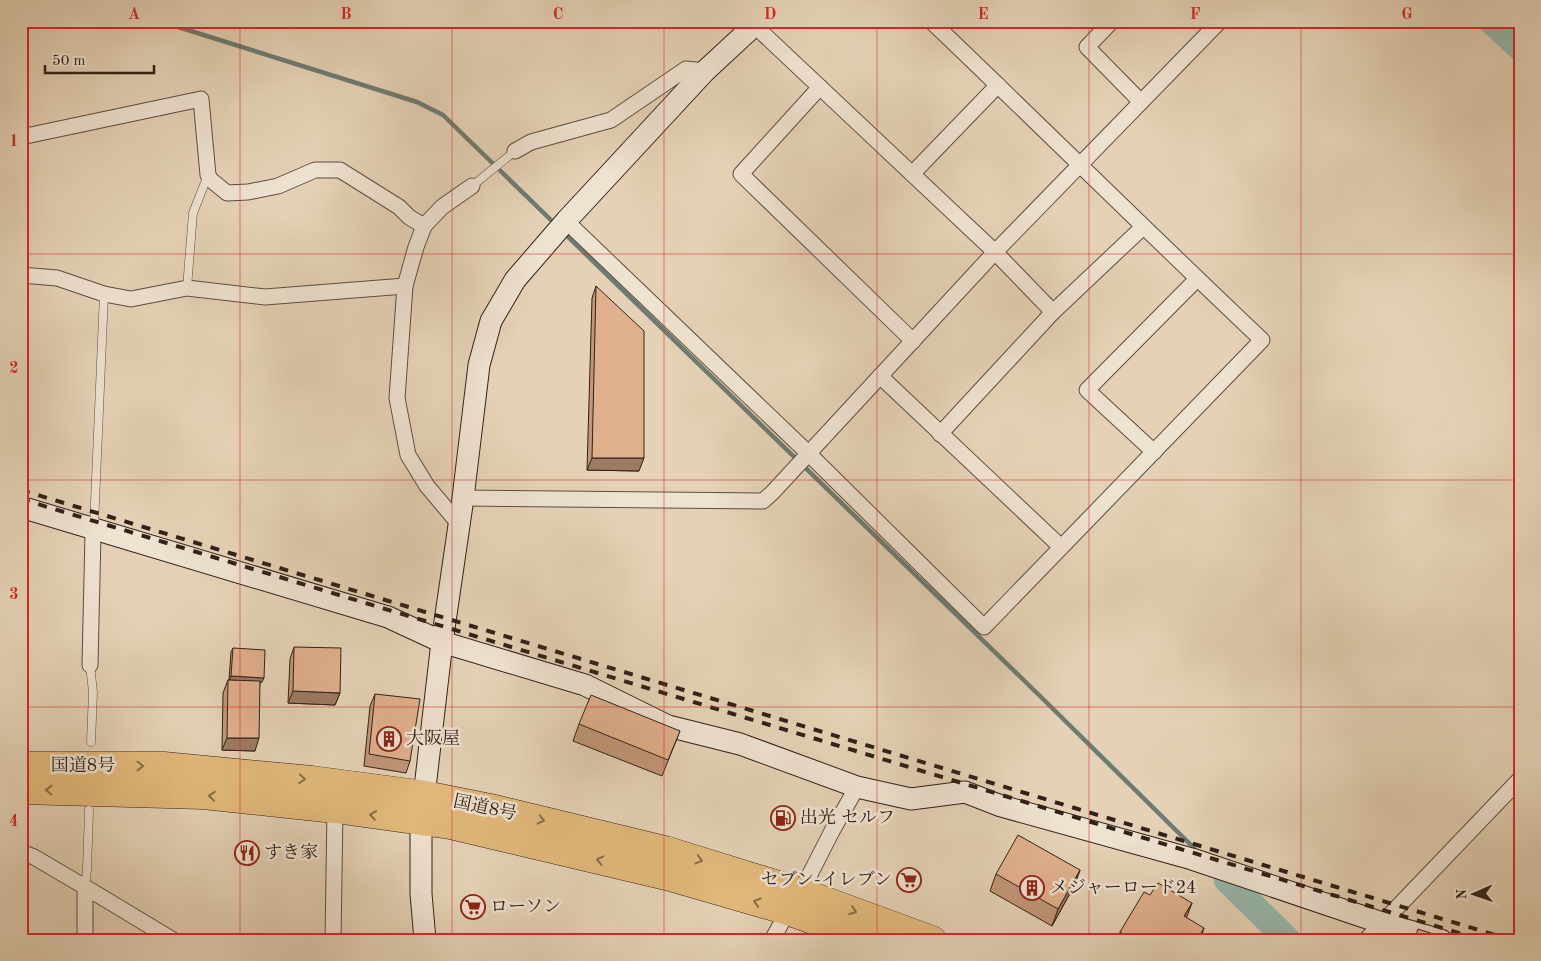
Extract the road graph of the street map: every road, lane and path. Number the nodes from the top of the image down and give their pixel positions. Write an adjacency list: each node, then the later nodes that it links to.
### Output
1 (931, 21): 6 (street)
2 (1112, 21): 8 (street)
3 (1220, 21): 8 (street)
4 (757, 23): 5 (street); 7 (street)
5 (705, 71): 10 (street); 15 (street)
6 (998, 85): 11 (street); 12 (street)
7 (820, 87): 12 (street); 25 (street)
8 (1141, 102): 11 (street)
9 (21, 137): 13 (street)
10 (509, 156): 14 (lane)
11 (1080, 163): 17 (street); 18 (street)
12 (912, 174): 18 (street)
13 (208, 175): 16 (street); 22 (lane)
14 (472, 186): 16 (street)
15 (566, 221): 29 (street); 30 (street)
16 (424, 226): 21 (street)
17 (1143, 227): 20 (street); 24 (street)
18 (995, 252): 24 (street); 25 (street)
19 (21, 275): 23 (street)
20 (1197, 279): 28 (street); 28 (street)
21 (405, 286): 22 (street); 32 (street)
22 (187, 288): 23 (street)
23 (104, 294): 33 (lane)
24 (1053, 312): 27 (street)
25 (913, 341): 26 (street)
26 (880, 376): 27 (street); 29 (street)
27 (940, 434): 34 (street)
28 (1154, 452): 34 (street)
29 (808, 453): 30 (street); 34 (street)
30 (463, 498): 32 (street)
31 (21, 507): 33 (street)
32 (460, 524): 35 (street)
33 (93, 530): 35 (street); 36 (street)
34 (1061, 547)
35 (442, 642): 40 (street); 42 (street)
36 (90, 665): 37 (lane)
37 (91, 742)
38 (21, 766): 42 (highway, 国道8号, one-way to 42)
39 (1520, 779): 49 (street)
40 (857, 787): 48 (street); 49 (street)
41 (21, 790): 43 (highway, 国道8号, one-way to 41)
42 (425, 795): 45 (street); 48 (highway, 国道8号, one-way to 48)
43 (335, 809): 45 (highway, 国道8号, one-way to 43); 52 (street)
44 (89, 810): 47 (lane)
45 (421, 822): 48 (highway, 国道8号, one-way to 45); 53 (street)
46 (21, 852): 47 (street)
47 (85, 887): 50 (street); 51 (street)
48 (795, 902): 54 (street); 55 (highway, 国道8号); 56 (highway, 国道8号, one-way to 56)
49 (1382, 923): 57 (street); 58 (street)
50 (84, 940)
51 (173, 940)
52 (333, 940)
53 (425, 940)
54 (772, 940)
55 (869, 940)
56 (932, 940)
57 (1366, 940)
58 (1441, 940)

